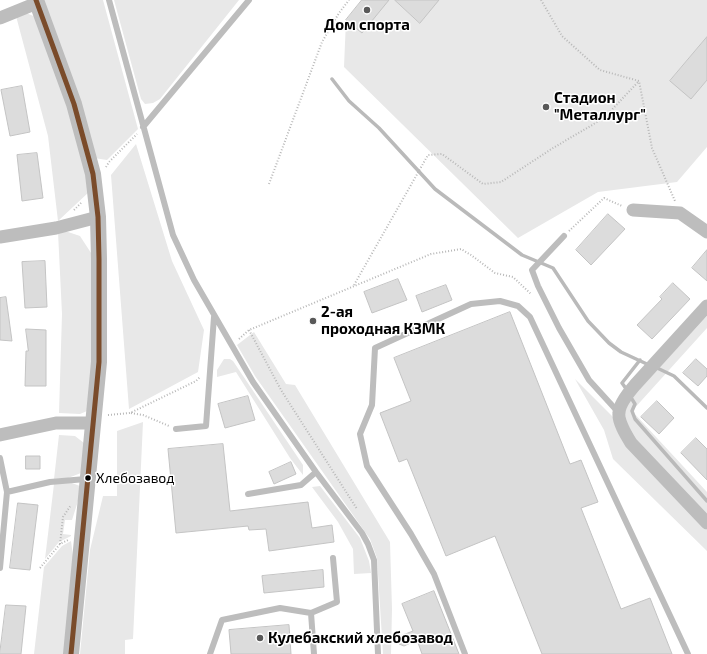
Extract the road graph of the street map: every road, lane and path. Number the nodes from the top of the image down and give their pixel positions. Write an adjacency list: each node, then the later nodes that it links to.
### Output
1 (109, 0): 8 (lane)
2 (248, 0): 8 (lane)
3 (349, 0): 10 (path)
4 (541, 0): 7 (path)
5 (37, 1): 6 (street); 13 (street)
6 (0, 18)
7 (639, 81): 12 (path); 17 (path)
8 (143, 128): 9 (path); 19 (lane)
9 (105, 169)
10 (269, 184)
11 (633, 210): 12 (street); 16 (path)
12 (680, 213): 14 (street)
13 (98, 217): 15 (street); 22 (street)
14 (707, 232)
15 (0, 236)
16 (564, 236): 21 (lane)
17 (354, 286)
18 (707, 306): 21 (street)
19 (214, 317): 23 (lane); 26 (lane)
20 (130, 413): 23 (path)
21 (619, 413): 31 (street)
22 (93, 423): 24 (street); 27 (street)
23 (176, 429)
24 (0, 435)
25 (0, 458): 28 (lane)
26 (316, 472): 29 (lane); 39 (lane)
27 (88, 479): 28 (lane); 36 (street)
28 (7, 492): 33 (lane)
29 (248, 494)
30 (75, 499): 34 (path)
31 (707, 523)
32 (333, 558): 35 (lane)
33 (0, 568)
34 (40, 568)
35 (311, 614): 37 (lane); 38 (lane)
36 (71, 654)
37 (210, 654)
38 (314, 654)
39 (378, 654)
40 (465, 654): 41 (lane)
41 (688, 654)

